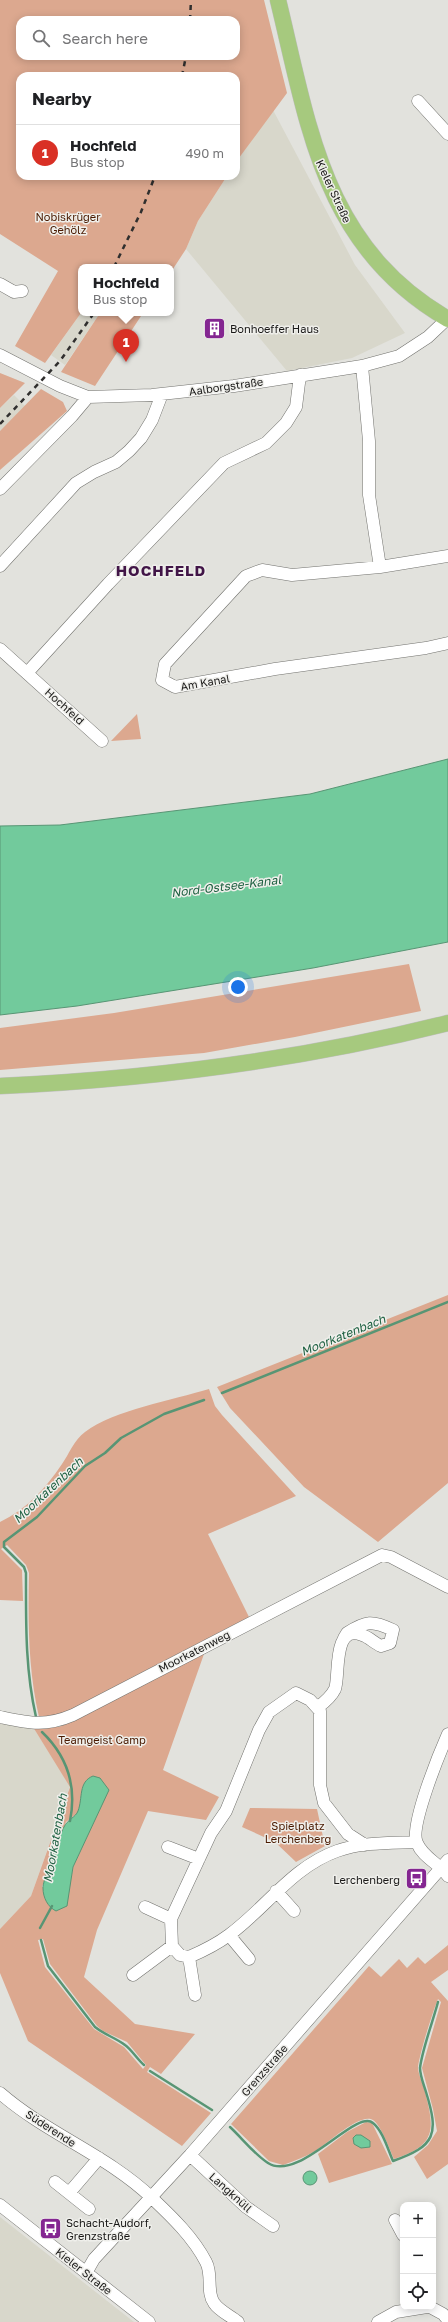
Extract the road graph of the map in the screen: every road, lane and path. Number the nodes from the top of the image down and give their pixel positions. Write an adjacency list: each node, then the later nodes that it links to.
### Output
1 (279, 4): 6 (main road, Kieler Straße)
2 (418, 101): 3 (street)
3 (448, 134)
4 (0, 284): 5 (street)
5 (22, 291)
6 (448, 319): 8 (street, Aalborgstraße)
7 (0, 355): 11 (street, Aalborgstraße)
8 (362, 366): 9 (street, Aalborgstraße); 15 (street)
9 (300, 375): 10 (street, Aalborgstraße); 18 (street)
10 (162, 394): 11 (street, Aalborgstraße); 14 (street)
11 (88, 397): 12 (street)
12 (0, 490)
13 (448, 556): 15 (street, Am Kanal)
14 (0, 566)
15 (380, 568): 16 (street, Am Kanal)
16 (448, 643)
17 (0, 649): 18 (street, Hochfeld)
18 (27, 673): 19 (street, Hochfeld)
19 (102, 741)
20 (448, 1023): 21 (main road)
21 (0, 1086)
22 (448, 1587): 25 (street, Moorkatenweg)
23 (344, 1638): 24 (street)
24 (318, 1707): 28 (street); 30 (street)
25 (0, 1717)
26 (448, 1734): 27 (street)
27 (416, 1842): 28 (street); 31 (street)
28 (365, 1845): 32 (street)
29 (168, 1847): 30 (street)
30 (198, 1859): 35 (street)
31 (446, 1868): 43 (street, Grenzstraße)
32 (276, 1891): 34 (street); 36 (street)
33 (145, 1907): 35 (street)
34 (294, 1911)
35 (171, 1919): 37 (street)
36 (229, 1935): 38 (street); 39 (street)
37 (172, 1946): 38 (street); 40 (street)
38 (189, 1958): 41 (street)
39 (249, 1959)
40 (133, 1975)
41 (195, 1995)
42 (2, 2097): 44 (street, Süderende)
43 (190, 2155): 47 (street, Grenzstraße); 51 (street, Langknüll)
44 (99, 2158): 46 (street); 47 (street, Süderende)
45 (55, 2182): 46 (street)
46 (69, 2193): 49 (street)
47 (152, 2197): 53 (street, Grenzstraße); 58 (street, Süderende)
48 (0, 2205): 53 (street, Kieler Straße)
49 (89, 2209)
50 (395, 2220): 52 (street)
51 (273, 2226)
52 (400, 2229)
53 (86, 2273): 57 (street, Kieler Straße)
54 (404, 2310): 59 (street)
55 (434, 2310): 56 (street)
56 (448, 2320)
57 (149, 2322)
58 (238, 2322)
59 (378, 2322)

